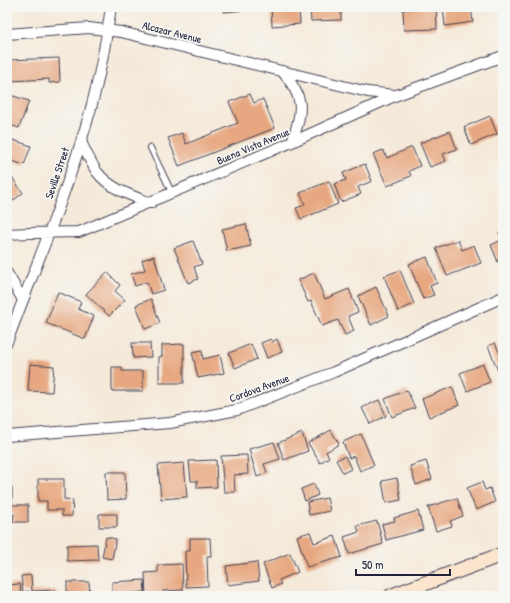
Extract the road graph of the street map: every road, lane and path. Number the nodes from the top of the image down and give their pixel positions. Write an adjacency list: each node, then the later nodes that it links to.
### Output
1 (111, 7): 2 (street, Seville Street)
2 (107, 30): 3 (street, Alcazar Avenue); 5 (street, Alcazar Avenue); 7 (street, Seville Street)
3 (7, 34)
4 (503, 56): 6 (street, Buena Vista Avenue)
5 (282, 71): 6 (street, Alcazar Avenue); 8 (street)
6 (397, 95): 8 (street, Buena Vista Avenue)
7 (81, 142): 11 (street); 12 (street, Seville Street)
8 (292, 142): 10 (street, Buena Vista Avenue)
9 (150, 147): 10 (lane)
10 (172, 194): 11 (street, Buena Vista Avenue)
11 (151, 203): 12 (street, Buena Vista Avenue)
12 (48, 232): 13 (street, Buena Vista Avenue); 16 (street, Seville Street)
13 (7, 234)
14 (7, 273): 16 (street)
15 (503, 297): 18 (street, Cordova Avenue)
16 (23, 300): 17 (street, Seville Street)
17 (7, 342)
18 (7, 436)
19 (503, 554): 20 (street)
20 (391, 596)

